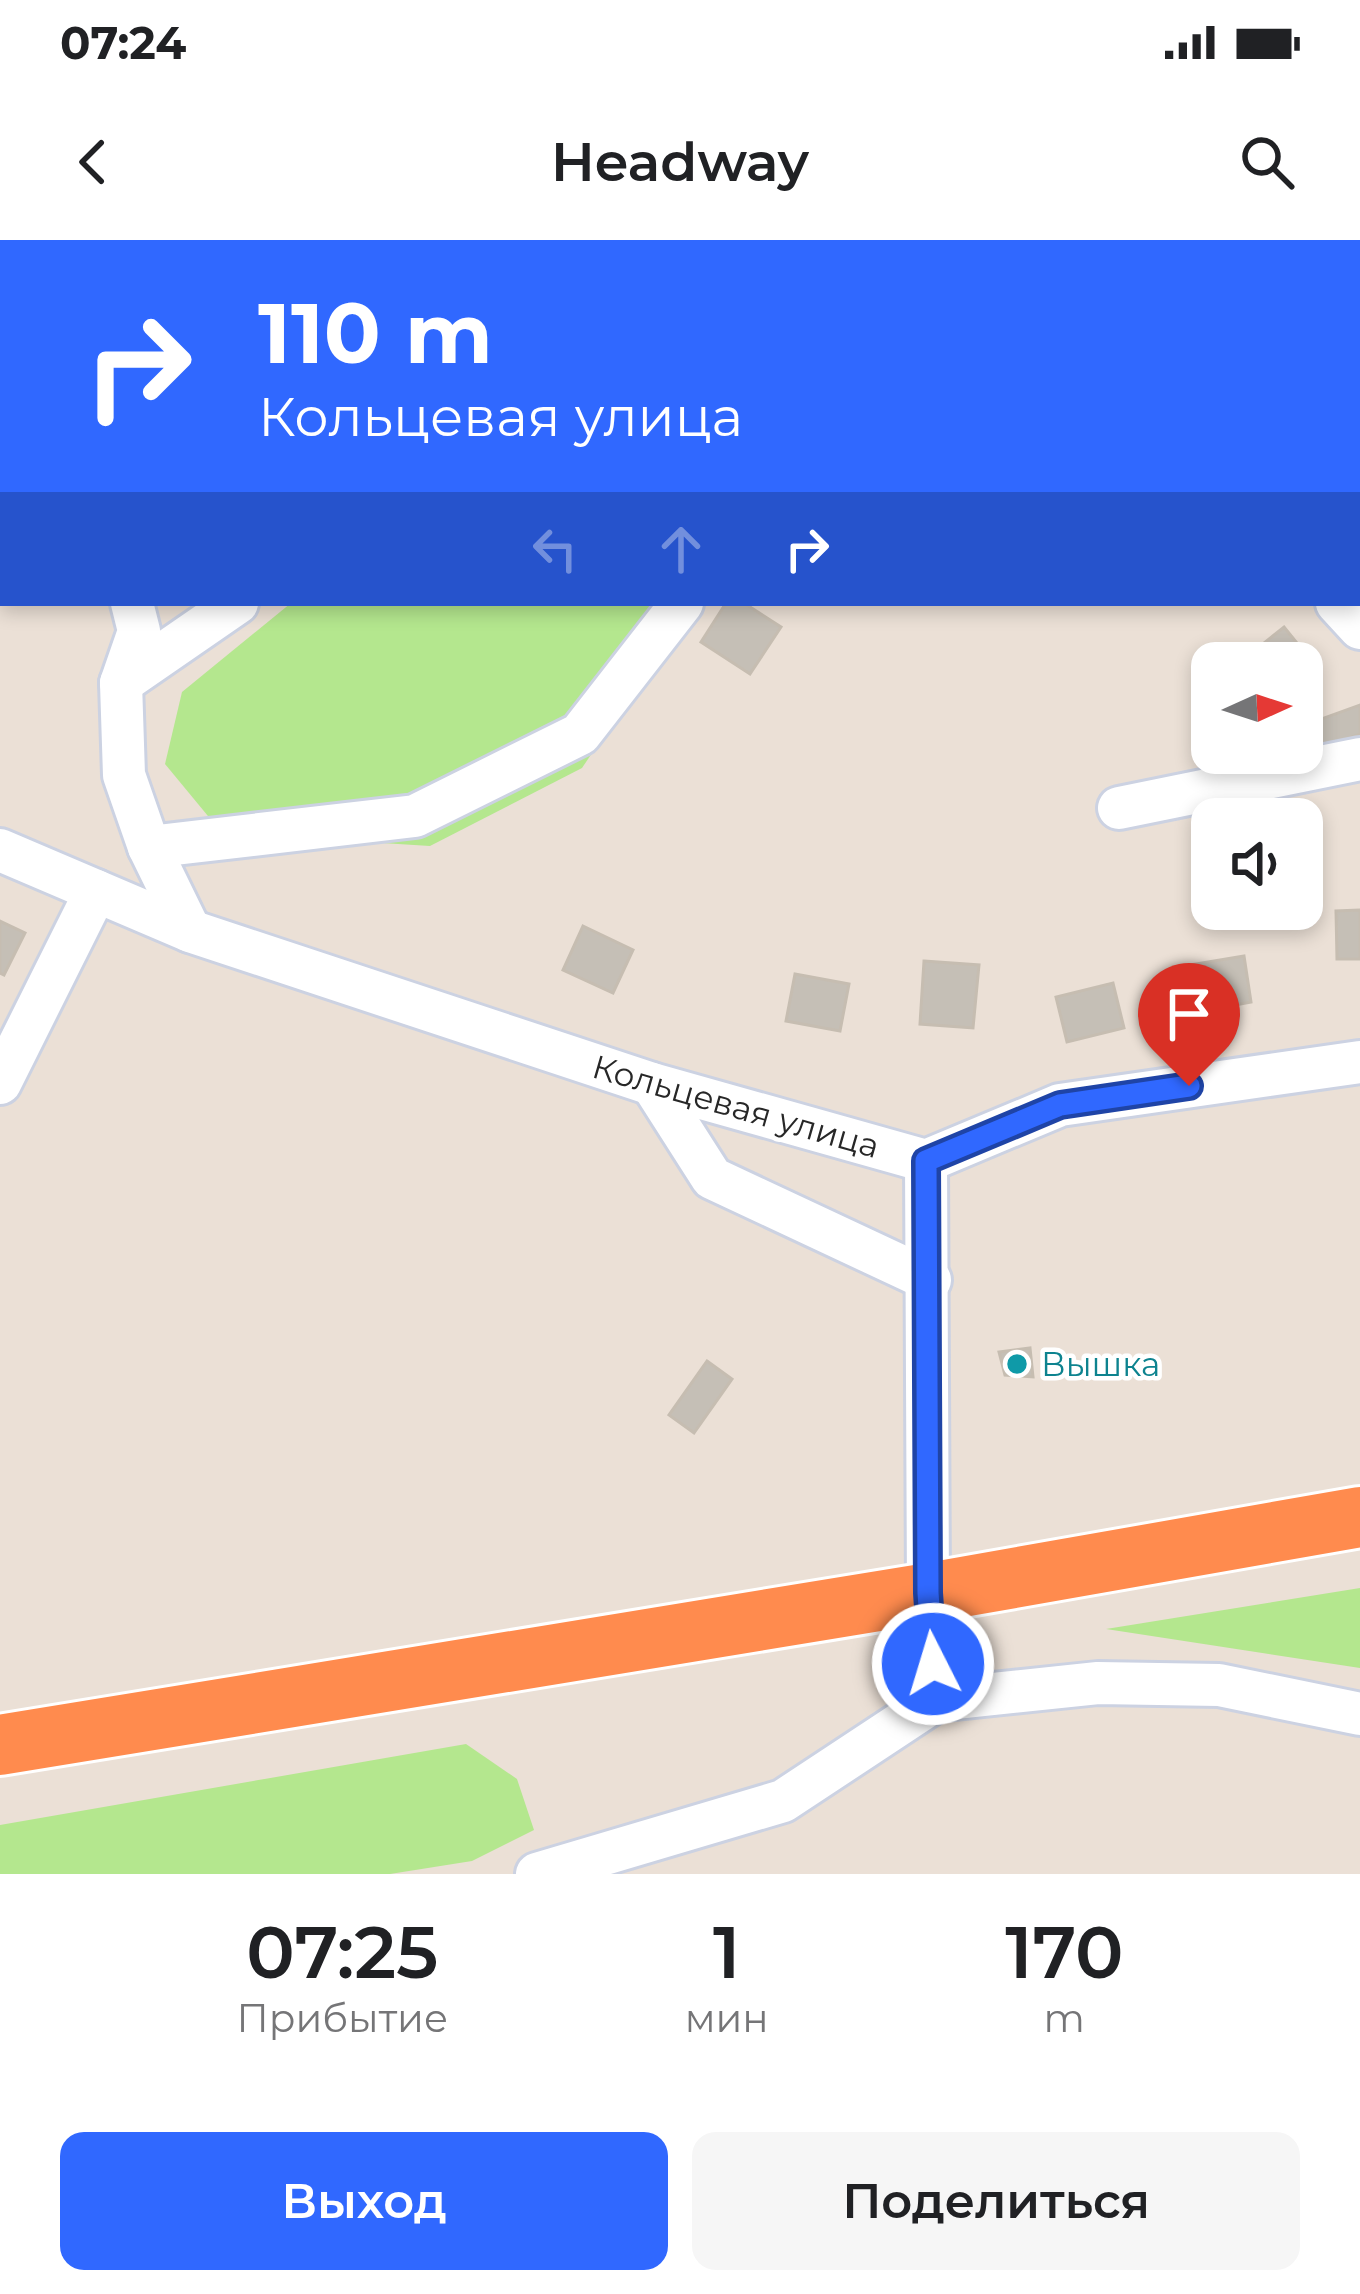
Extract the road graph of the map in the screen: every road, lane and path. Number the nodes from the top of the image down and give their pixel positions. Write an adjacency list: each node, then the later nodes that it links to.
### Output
1 (133, 606): 4 (street)
2 (233, 606): 4 (street)
3 (680, 606): 7 (street)
4 (122, 683): 7 (street)
5 (1360, 759): 6 (street)
6 (1119, 808)
7 (148, 848): 10 (street)
8 (0, 850): 9 (street, Кольцевая улица)
9 (96, 891): 10 (street, Кольцевая улица); 12 (street)
10 (190, 931): 13 (street, Кольцевая улица)
11 (1360, 1062): 14 (street)
12 (0, 1083)
13 (652, 1084): 14 (street, Кольцевая улица); 15 (street)
14 (926, 1161): 15 (street)
15 (930, 1280): 17 (street)
16 (1360, 1517): 17 (highway)
17 (928, 1593): 18 (street); 20 (highway)
18 (936, 1700): 19 (street); 21 (street)
19 (1360, 1714)
20 (0, 1745)
21 (537, 1874)

